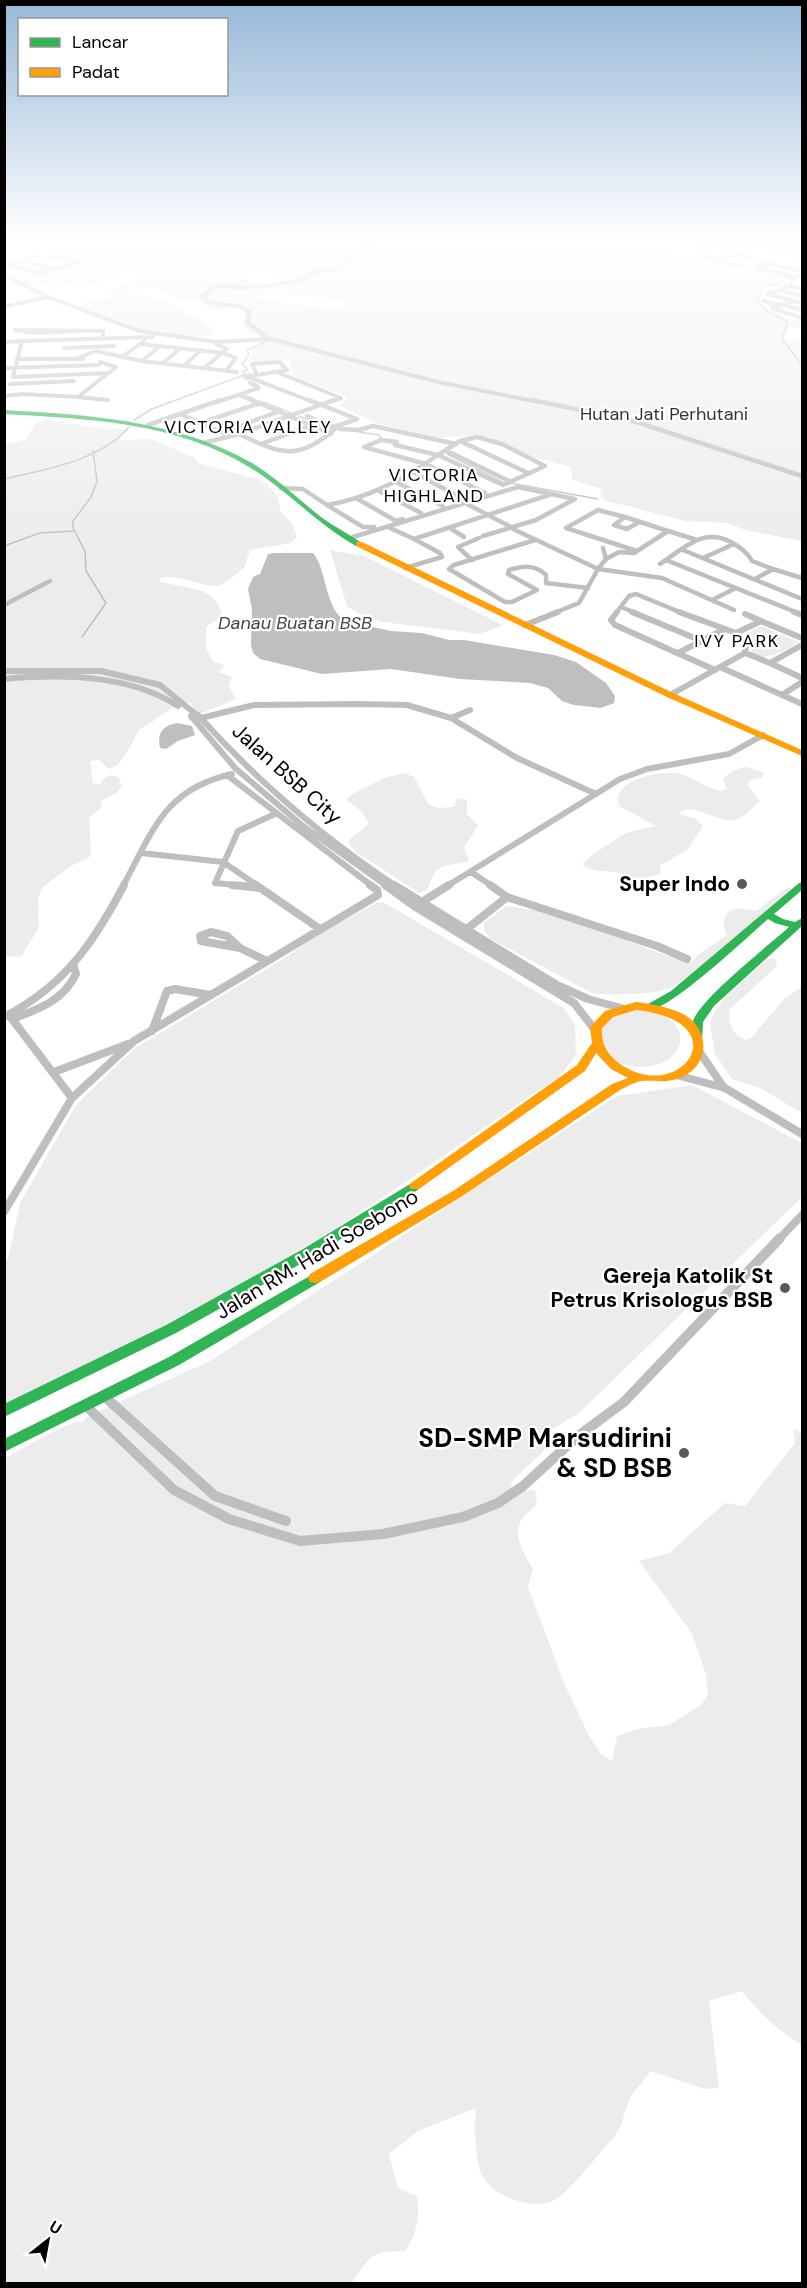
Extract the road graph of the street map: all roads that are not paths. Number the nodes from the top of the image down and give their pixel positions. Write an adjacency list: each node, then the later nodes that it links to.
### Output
1 (21, 345): 19 (street)
2 (43, 345): 21 (street)
3 (65, 345): 11 (street)
4 (91, 345): 11 (street)
5 (112, 345): 14 (street)
6 (139, 345): 16 (street)
7 (147, 345): 10 (street)
8 (218, 345): 15 (street)
9 (291, 345): 69 (street)
10 (159, 346): 12 (street); 22 (street)
11 (64, 348): 17 (street)
12 (181, 348): 13 (street); 23 (street)
13 (201, 350): 15 (street); 25 (street)
14 (105, 353): 16 (street); 18 (street)
15 (223, 353): 29 (street); 30 (street)
16 (122, 357): 22 (street)
17 (62, 358): 18 (street); 21 (street)
18 (78, 358): 24 (street)
19 (17, 359): 20 (street); 28 (street)
20 (29, 359): 21 (street); 26 (street)
21 (40, 359)
22 (142, 361): 23 (street)
23 (163, 363): 25 (street)
24 (100, 364): 26 (street); 32 (street); 33 (street)
25 (184, 366): 29 (street)
26 (28, 367): 28 (street)
27 (4, 368): 28 (street)
28 (16, 368): 38 (street)
29 (204, 368): 30 (street)
30 (225, 370): 31 (street)
31 (237, 372)
32 (98, 373): 33 (street); 35 (street)
33 (109, 373): 46 (street)
34 (279, 373): 36 (street); 36 (street); 49 (street)
35 (82, 374): 38 (street); 39 (street)
36 (257, 375): 37 (street)
37 (246, 376): 42 (street); 49 (street)
38 (13, 377): 40 (street)
39 (74, 381): 40 (street); 41 (street)
40 (10, 384): 43 (street)
41 (62, 390): 43 (street); 44 (street)
42 (244, 393): 45 (street); 52 (street)
43 (7, 394): 44 (street)
44 (55, 395): 46 (street)
45 (239, 395): 48 (street); 53 (street)
46 (78, 397): 47 (street)
47 (108, 400)
48 (260, 403): 51 (street); 55 (street)
49 (322, 406): 52 (street); 58 (street)
50 (4, 410): 56 (street); 62 (street)
51 (280, 411): 54 (street); 59 (street)
52 (300, 413): 54 (street); 58 (street)
53 (180, 414): 55 (street); 56 (street)
54 (292, 416): 57 (street); 60 (street)
55 (199, 423): 59 (street)
56 (147, 424): 62 (street)
57 (312, 425): 61 (street); 64 (street)
58 (335, 428): 61 (street); 63 (street)
59 (226, 433): 60 (street); 62 (street)
60 (239, 434): 64 (street)
61 (331, 434): 64 (street)
62 (205, 442): 72 (street)
63 (458, 443): 65 (street); 68 (street); 68 (street)
64 (261, 444)
65 (444, 453): 66 (street); 66 (street); 71 (street)
66 (426, 464): 67 (street); 74 (street)
67 (413, 472): 70 (street); 77 (street)
68 (528, 473): 71 (street)
69 (802, 476)
70 (396, 482): 73 (street); 79 (street)
71 (508, 483): 74 (street)
72 (291, 489): 78 (street); 90 (street); 105 (street)
73 (377, 490): 76 (street); 80 (street)
74 (485, 493): 77 (street)
75 (552, 494): 77 (street); 81 (street); 87 (street)
76 (356, 498): 78 (street); 83 (street)
77 (466, 502): 79 (street); 81 (street); 85 (street)
78 (327, 505): 83 (street)
79 (443, 506): 80 (street)
80 (421, 513): 83 (street)
81 (489, 515): 86 (street); 87 (street)
82 (625, 517): 84 (street); 84 (street); 89 (street)
83 (396, 521)
84 (639, 522): 88 (street)
85 (388, 527): 90 (street); 92 (street)
86 (450, 528): 91 (street); 92 (street)
87 (512, 528): 93 (street); 102 (street)
88 (668, 531): 94 (street); 98 (street)
89 (575, 533): 96 (street); 98 (street)
90 (353, 537): 105 (street)
91 (464, 537)
92 (414, 539): 105 (street)
93 (535, 540): 102 (street); 106 (street)
94 (697, 540): 95 (street); 97 (street)
95 (734, 544): 100 (street); 107 (street)
96 (603, 548): 99 (street); 101 (street)
97 (683, 550): 100 (street); 103 (street)
98 (638, 551): 99 (street)
99 (619, 552): 101 (street)
100 (703, 558): 108 (street)
101 (606, 559): 106 (street)
102 (472, 560): 115 (street)
103 (666, 560): 104 (street); 114 (street)
104 (660, 564)
105 (408, 568): 124 (street)
106 (598, 569): 113 (street); 117 (street)
107 (773, 569): 108 (street); 109 (street)
108 (755, 579): 116 (street)
109 (802, 579): 112 (street)
110 (51, 581): 118 (street)
111 (546, 583): 113 (street); 115 (street); 115 (street)
112 (793, 583)
113 (588, 588): 124 (street)
114 (734, 589): 117 (street); 122 (street)
115 (537, 590)
116 (802, 599)
117 (712, 600): 120 (street)
118 (4, 605)
119 (621, 607): 125 (street); 128 (street); 130 (street)
120 (734, 610)
121 (745, 614): 123 (street)
122 (802, 615)
123 (761, 621): 126 (street); 127 (street)
124 (528, 624): 137 (street)
125 (723, 630): 126 (street); 128 (street)
126 (736, 633): 131 (street)
127 (802, 638)
128 (702, 641): 130 (street)
129 (802, 645): 132 (street)
130 (678, 653): 133 (street)
131 (745, 653): 132 (street); 133 (street)
132 (770, 663): 136 (street)
133 (718, 668): 137 (street); 138 (street)
134 (4, 671): 141 (street)
135 (4, 679): 141 (street)
136 (802, 680): 138 (street)
137 (674, 692): 143 (street); 144 (street)
138 (782, 695): 139 (street)
139 (802, 704)
140 (470, 710): 142 (street)
141 (197, 716): 142 (street); 146 (street, Jalan BSB City); 146 (street, Jalan BSB City)
142 (451, 718): 148 (street)
143 (763, 735): 145 (street); 148 (street)
144 (802, 745)
145 (802, 753)
146 (246, 774): 147 (street); 156 (street, Jalan BSB City)
147 (230, 777): 149 (street); 150 (street)
148 (596, 794): 152 (street)
149 (275, 814): 151 (street); 159 (street)
150 (141, 854): 151 (street); 164 (street)
151 (223, 862): 154 (street); 154 (street)
152 (471, 872): 155 (street); 156 (street)
153 (802, 885): 157 (street)
154 (264, 888): 159 (street)
155 (507, 897): 160 (street); 162 (street)
156 (417, 904): 160 (street, Jalan BSB City)
157 (768, 914): 158 (street); 166 (street)
158 (800, 924): 171 (street)
159 (320, 928): 163 (street)
160 (462, 933): 167 (street, Jalan BSB City); 169 (street, Jalan BSB City)
161 (240, 948): 161 (street); 163 (street)
162 (687, 959)
163 (267, 961): 165 (street)
164 (74, 967): 168 (street); 168 (street)
165 (211, 995): 170 (street); 170 (street)
166 (652, 1007): 167 (street); 171 (street)
167 (621, 1008): 169 (street)
168 (8, 1017): 175 (street)
169 (595, 1030): 173 (street)
170 (152, 1031): 172 (street)
171 (698, 1037): 174 (street)
172 (134, 1041): 175 (street); 179 (street)
173 (595, 1046): 177 (street, Jalan RM. Hadi Soebono); 185 (street, Jalan RM. Hadi Soebono)
174 (699, 1051): 176 (street); 178 (street)
175 (54, 1072): 179 (street)
176 (676, 1075): 177 (street, Jalan RM. Hadi Soebono); 178 (street)
177 (640, 1077): 183 (street, Jalan RM. Hadi Soebono)
178 (725, 1088): 180 (street)
179 (72, 1098): 181 (street)
180 (802, 1134)
181 (4, 1212)
182 (802, 1215): 188 (street)
183 (105, 1396): 184 (street, Jalan RM. Hadi Soebono); 187 (street)
184 (86, 1406): 186 (street, Jalan RM. Hadi Soebono); 188 (street)
185 (4, 1411)
186 (4, 1446)
187 (215, 1496): 188 (street); 189 (street)
188 (229, 1519)
189 (286, 1521)

